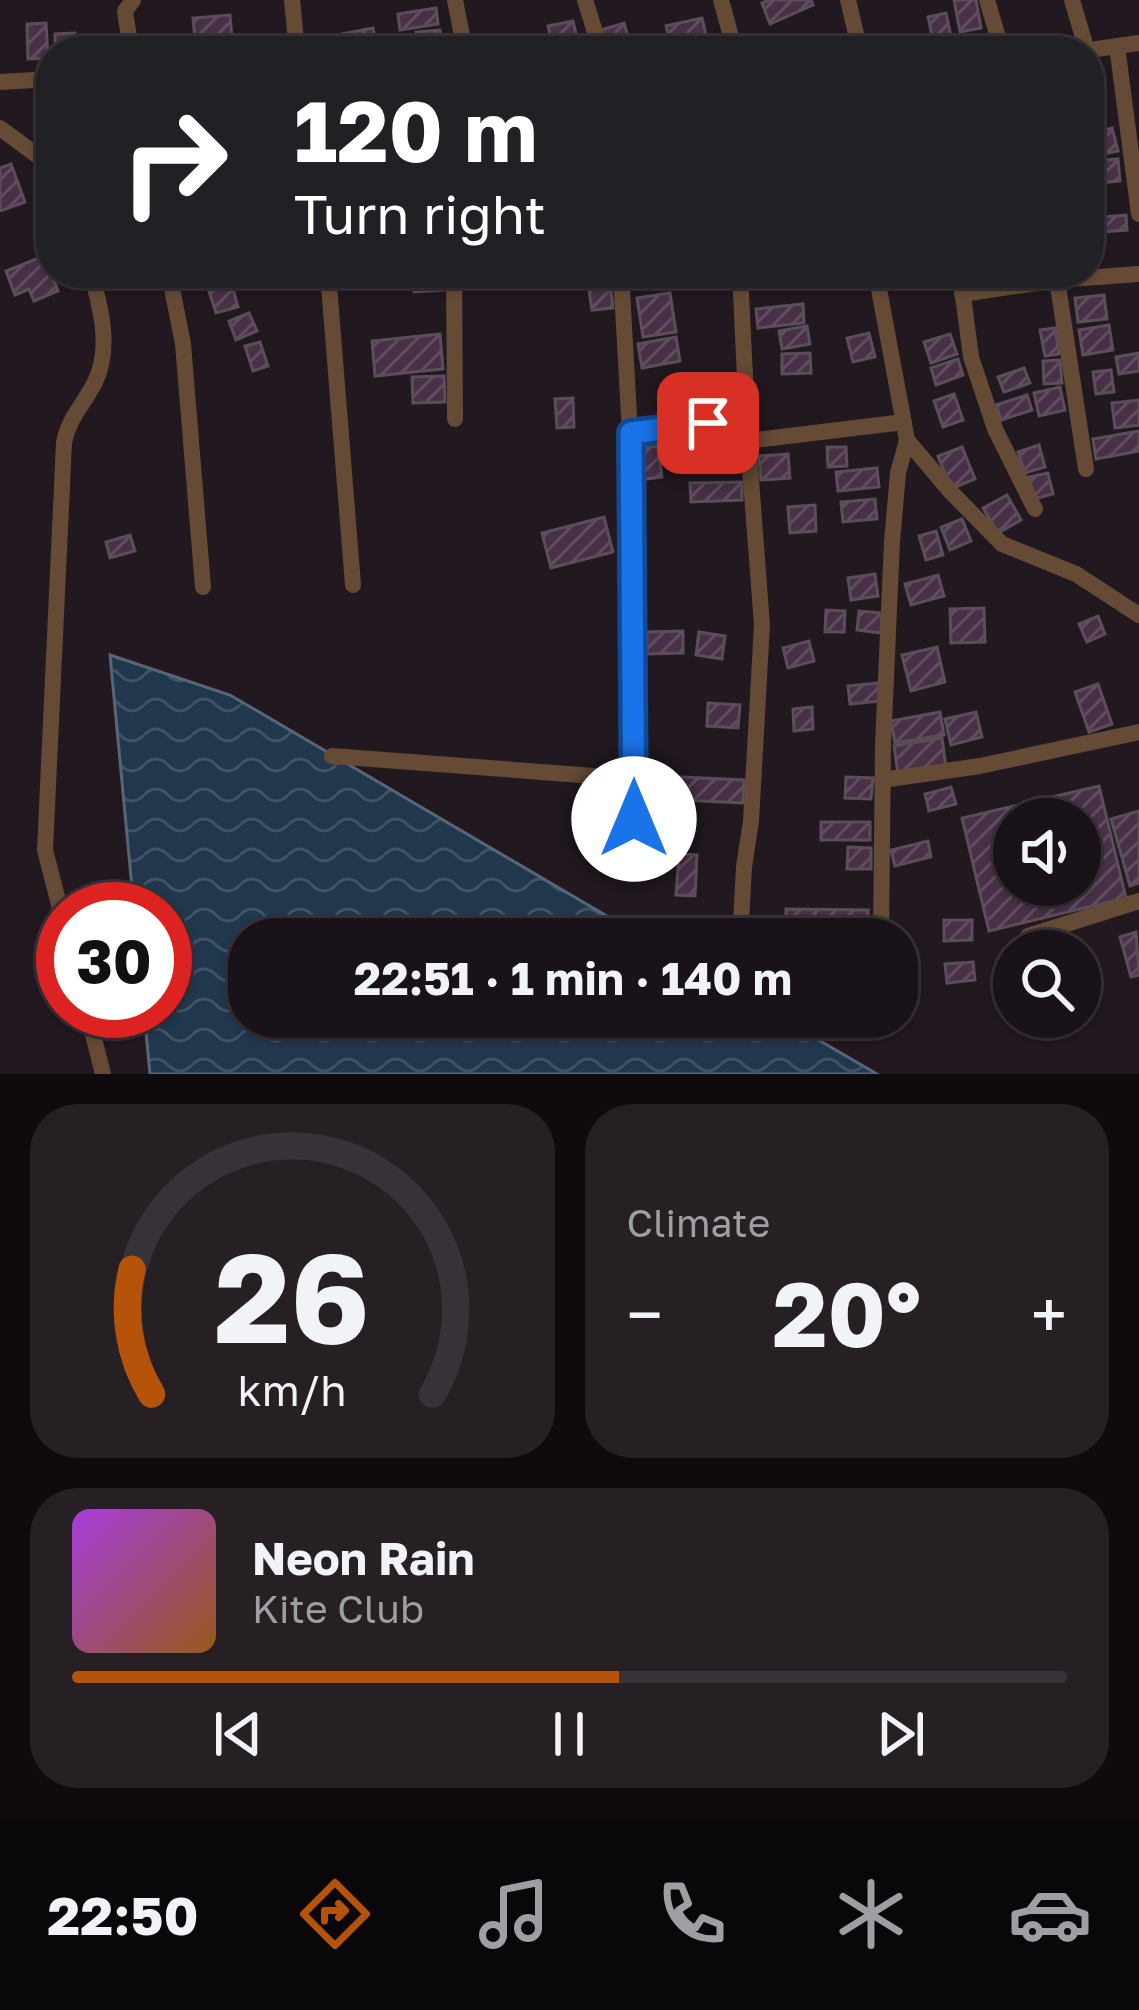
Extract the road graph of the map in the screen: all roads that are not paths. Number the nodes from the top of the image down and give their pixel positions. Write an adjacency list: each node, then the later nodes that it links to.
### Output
1 (133, 0): 9 (street)
2 (292, 0): 10 (street)
3 (455, 0): 11 (street)
4 (585, 0): 12 (street)
5 (721, 0): 13 (street)
6 (848, 0): 14 (street)
7 (988, 0): 15 (street)
8 (1072, 0): 16 (street)
9 (129, 36)
10 (296, 36)
11 (463, 36)
12 (596, 36)
13 (731, 36)
14 (856, 36)
15 (999, 36)
16 (1081, 36)
17 (1139, 43): 18 (street)
18 (1117, 46): 19 (street); 24 (street)
19 (1104, 48)
20 (36, 80): 21 (street)
21 (0, 82)
22 (0, 128): 23 (street)
23 (36, 155)
24 (1139, 214)
25 (1139, 274): 26 (street)
26 (1104, 275)
27 (96, 288): 53 (street)
28 (173, 288): 46 (street)
29 (329, 288): 45 (street)
30 (454, 288): 39 (street)
31 (622, 288): 41 (street)
32 (741, 288): 38 (street)
33 (880, 288): 40 (street)
34 (961, 288): 37 (street)
35 (996, 288): 37 (street)
36 (1059, 288): 43 (street)
37 (962, 294): 44 (street)
38 (747, 418): 41 (street); 42 (street)
39 (455, 419)
40 (906, 431): 42 (street); 47 (street); 51 (street)
41 (631, 433): 50 (street)
42 (748, 441): 55 (street)
43 (1086, 469)
44 (1035, 509)
45 (353, 585)
46 (203, 587)
47 (1139, 615)
48 (1139, 732): 51 (street)
49 (332, 756): 50 (street)
50 (633, 779): 52 (street)
51 (882, 779): 56 (street)
52 (634, 859)
53 (53, 882)
54 (1139, 902): 57 (street)
55 (741, 918)
56 (881, 918)
57 (1048, 930)
58 (93, 1038): 59 (street)
59 (103, 1074)

